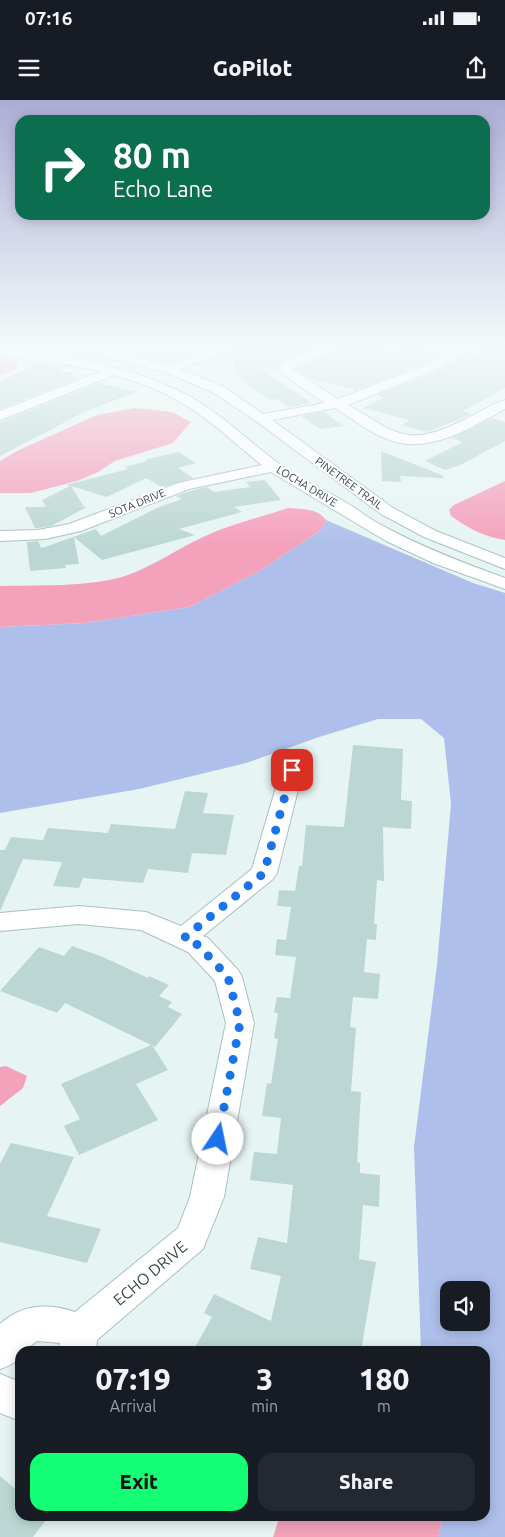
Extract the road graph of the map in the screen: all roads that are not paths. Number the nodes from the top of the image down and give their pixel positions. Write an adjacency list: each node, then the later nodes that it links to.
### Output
1 (205, 413): 7 (street, LOCHA DRIVE)
2 (254, 413): 6 (street, PINETREE TRAIL)
3 (288, 413): 6 (street)
4 (352, 413): 5 (street)
5 (487, 413)
6 (261, 418): 9 (street, PINETREE TRAIL)
7 (275, 467): 8 (street, SOTA DRIVE); 10 (street, LOCHA DRIVE)
8 (0, 536)
9 (505, 564)
10 (505, 584)
11 (292, 770): 13 (street)
12 (0, 922): 13 (street, ECHO DRIVE)
13 (184, 938): 14 (street, ECHO DRIVE)
14 (79, 1341): 15 (street, ECHO DRIVE)
15 (0, 1350)
16 (0, 1393): 17 (street)
17 (15, 1400)

